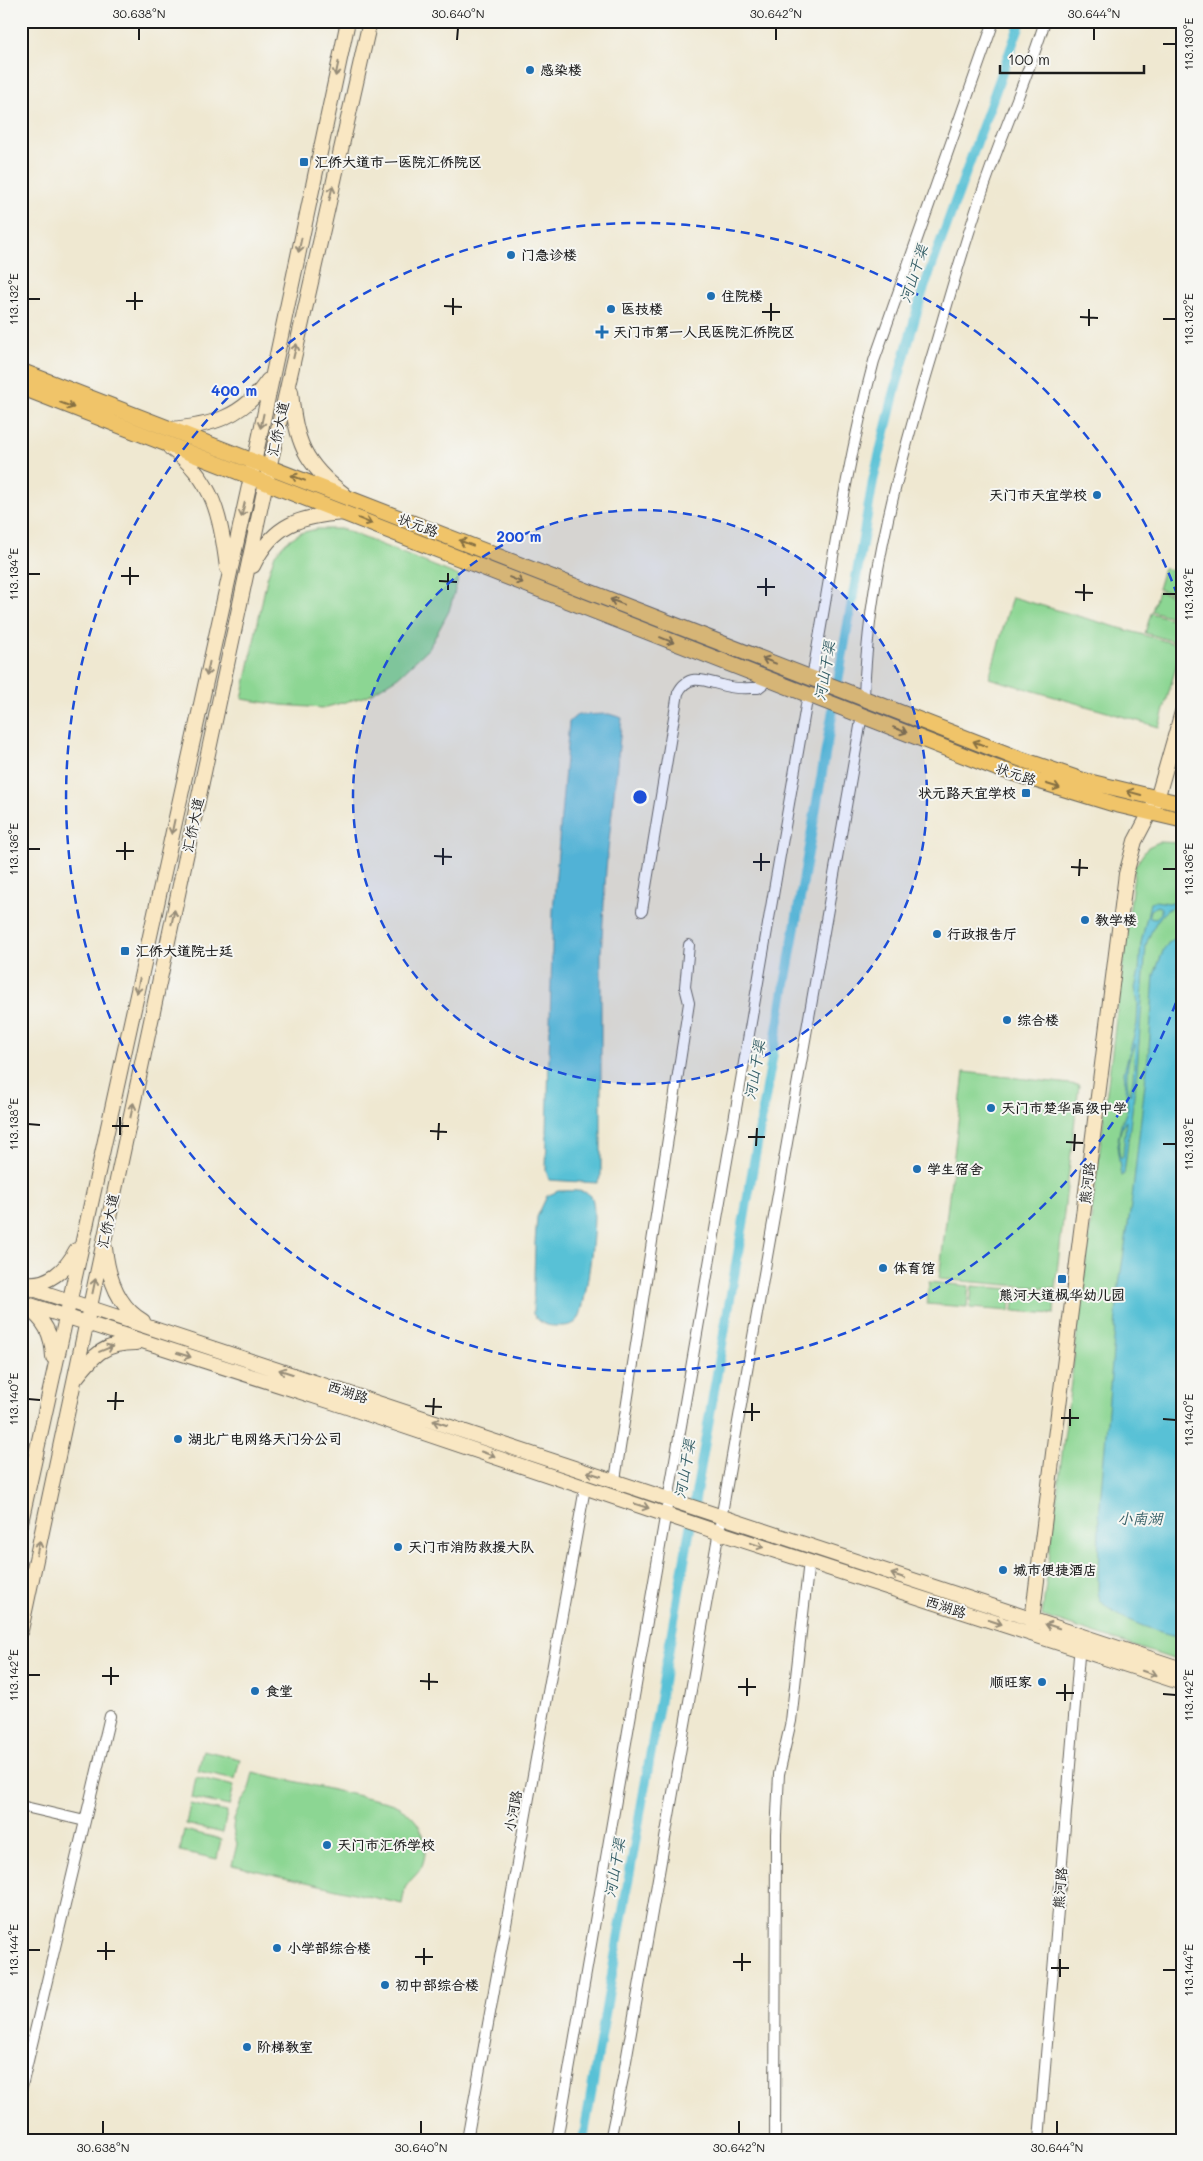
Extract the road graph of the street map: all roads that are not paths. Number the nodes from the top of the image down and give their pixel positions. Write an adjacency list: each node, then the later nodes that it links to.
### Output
1 (348, 21): 6 (main road, 汇侨大道, one-way to 6)
2 (370, 21): 7 (main road, 汇侨大道, one-way to 2)
3 (994, 21): 15 (street)
4 (1045, 21): 18 (street)
5 (21, 371): 9 (main road, 状元路)
6 (272, 373): 7 (main road); 9 (main road); 10 (main road, 汇侨大道, one-way to 10)
7 (289, 377): 11 (main road, 汇侨大道); 12 (main road)
8 (21, 387): 9 (main road, 状元路, one-way to 9)
9 (166, 436): 10 (main road, 状元路); 13 (main road)
10 (252, 470): 11 (main road, 状元路); 13 (main road, 汇侨大道, one-way to 13)
11 (268, 475): 12 (main road, 状元路); 14 (main road, 汇侨大道)
12 (348, 506): 14 (main road); 15 (main road, 状元路, one-way to 12); 16 (main road, 状元路, one-way to 16)
13 (228, 580): 27 (main road, 汇侨大道, one-way to 27)
14 (245, 583): 28 (main road, 汇侨大道, one-way to 14)
15 (813, 678): 18 (main road, 状元路)
16 (768, 680): 17 (main road, 状元路); 25 (street)
17 (808, 694): 20 (main road, 状元路); 41 (street)
18 (861, 696): 21 (main road, 状元路, one-way to 18)
19 (1182, 712): 21 (main road, 熊河路)
20 (858, 713): 23 (main road, 状元路, one-way to 23); 43 (street)
21 (1157, 799): 22 (main road, 状元路); 23 (main road, 熊河路)
22 (1182, 804)
23 (1150, 813): 24 (main road, 状元路); 47 (main road, 熊河路)
24 (1182, 820)
25 (642, 911)
26 (689, 945): 39 (street)
27 (84, 1233): 29 (main road); 30 (main road, 汇侨大道)
28 (104, 1238): 32 (main road, 汇侨大道, one-way to 28); 35 (main road)
29 (21, 1284): 30 (main road, 西湖路)
30 (69, 1301): 32 (main road, 西湖路); 33 (main road, 汇侨大道)
31 (21, 1304): 33 (main road, 西湖路); 37 (main road)
32 (89, 1308): 34 (main road, 汇侨大道); 35 (main road, 西湖路)
33 (65, 1317): 34 (main road, 西湖路); 37 (main road, 汇侨大道)
34 (86, 1324): 36 (main road, 西湖路); 38 (main road, 汇侨大道)
35 (156, 1330): 39 (main road, 西湖路, one-way to 35)
36 (151, 1344): 38 (main road, one-way to 36); 40 (main road, 西湖路, one-way to 40)
37 (53, 1374): 44 (main road, 汇侨大道)
38 (74, 1380): 48 (main road, 汇侨大道, one-way to 38)
39 (615, 1480): 41 (main road, 西湖路)
40 (585, 1488): 42 (main road, 西湖路, one-way to 42); 58 (street, 小河路)
41 (671, 1499): 42 (street); 43 (main road, 西湖路)
42 (668, 1514): 45 (main road, 西湖路); 59 (street)
43 (718, 1516): 45 (street); 47 (main road, 西湖路, one-way to 43)
44 (21, 1522)
45 (714, 1530): 46 (main road, 西湖路, one-way to 46); 60 (street)
46 (809, 1561): 49 (main road, 西湖路, one-way to 49); 61 (street)
47 (1033, 1620): 49 (main road, 熊河路); 50 (main road, 西湖路, one-way to 47)
48 (21, 1630)
49 (1030, 1634): 51 (main road, 西湖路)
50 (1081, 1636): 51 (street, 熊河路); 52 (main road, 西湖路)
51 (1080, 1650): 53 (main road, 西湖路, one-way to 53); 62 (street, 熊河路)
52 (1182, 1669)
53 (1182, 1683)
54 (110, 1716): 56 (street)
55 (21, 1806): 56 (street)
56 (85, 1821): 57 (street)
57 (21, 2090)
58 (467, 2140)
59 (557, 2140)
60 (610, 2140)
61 (775, 2140)
62 (1039, 2140)

